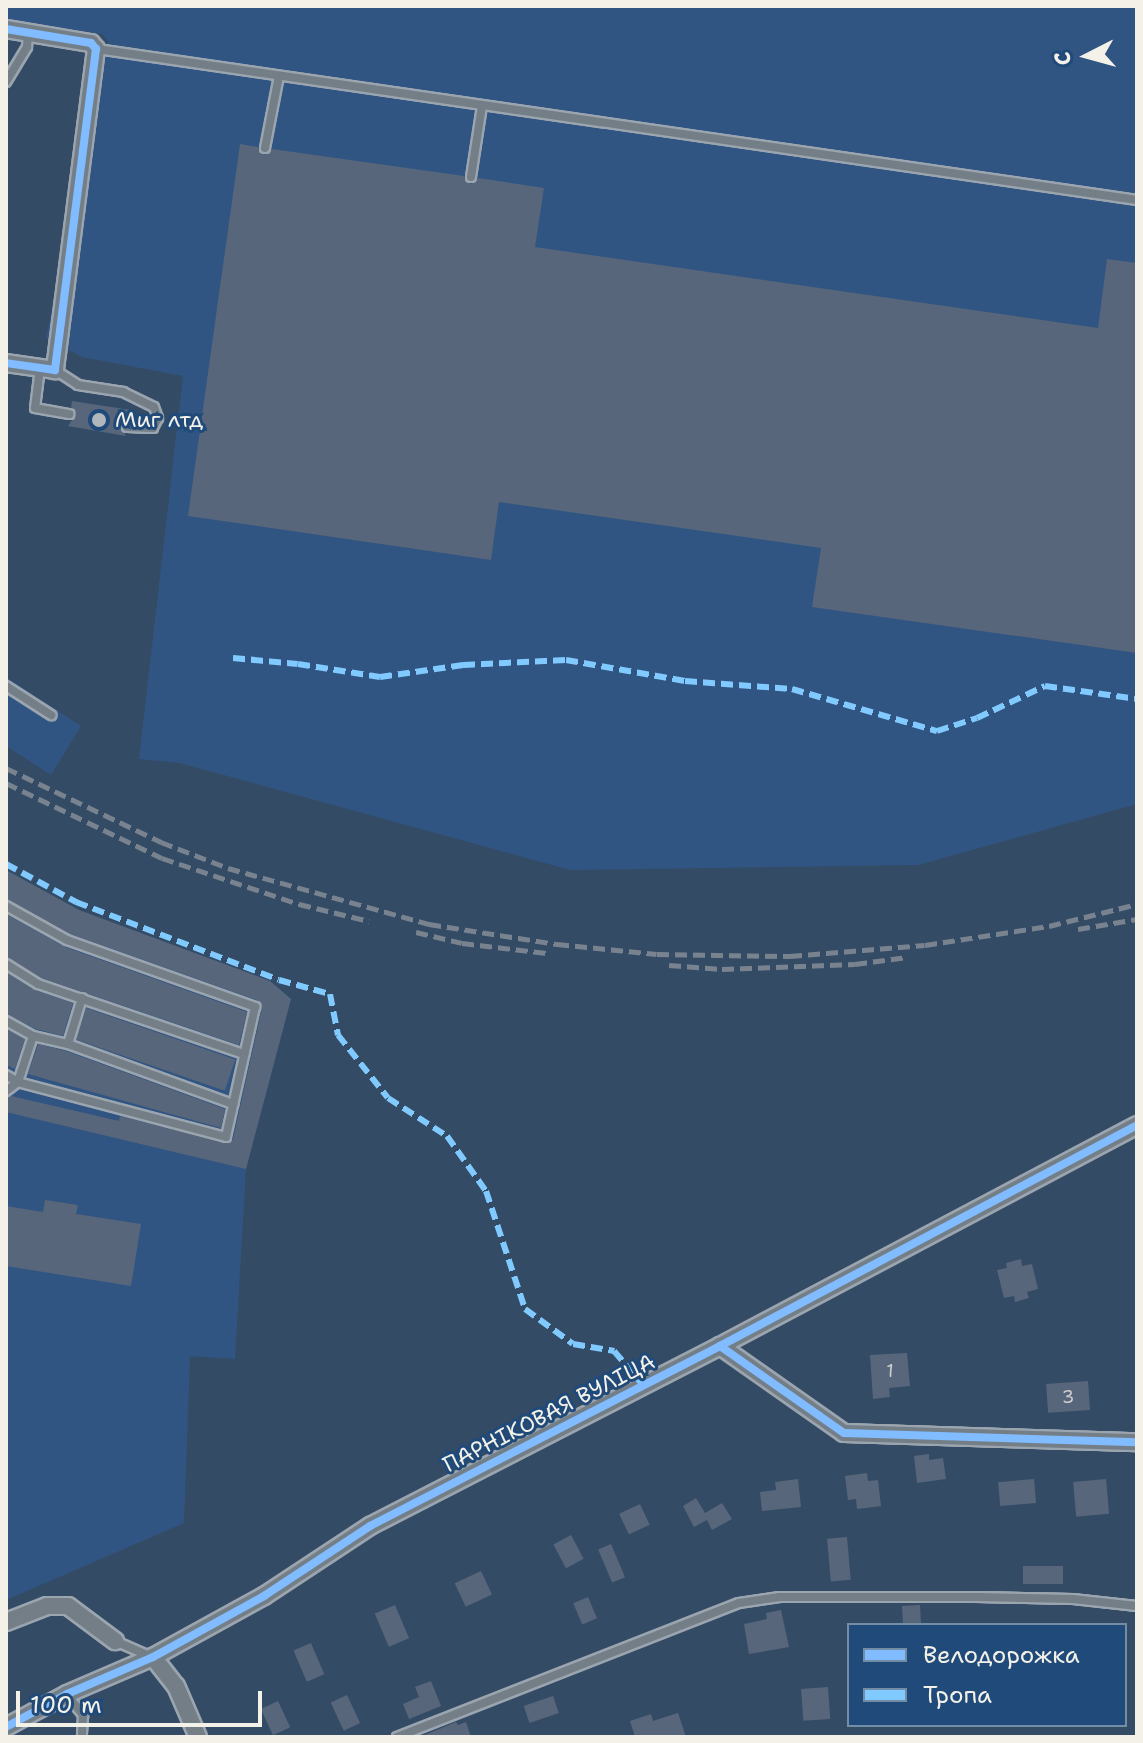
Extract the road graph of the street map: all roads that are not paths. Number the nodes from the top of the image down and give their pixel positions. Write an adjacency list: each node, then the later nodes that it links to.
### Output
1 (6, 29): 2 (street)
2 (29, 31): 3 (street); 5 (lane)
3 (96, 49): 4 (lane); 11 (street)
4 (279, 76): 6 (lane); 7 (lane)
5 (6, 82)
6 (482, 106): 8 (lane); 9 (lane)
7 (265, 148)
8 (471, 177)
9 (1137, 200)
10 (6, 363): 11 (street)
11 (48, 369): 12 (lane); 13 (lane)
12 (69, 414)
13 (127, 427)
14 (6, 686): 15 (lane)
15 (51, 715)
16 (6, 906): 22 (lane)
17 (6, 964): 18 (lane)
18 (82, 998): 21 (lane); 22 (lane)
19 (6, 1021): 20 (lane)
20 (33, 1036): 21 (lane); 24 (lane)
21 (68, 1044): 26 (lane)
22 (244, 1054): 26 (lane)
23 (6, 1075): 24 (lane)
24 (18, 1082): 25 (lane); 26 (lane)
25 (6, 1091)
26 (233, 1104)
27 (1137, 1125): 28 (street, ПАРНІКОВАЯ ВУЛІЦА)
28 (720, 1346): 29 (street); 33 (street, ПАРНІКОВАЯ ВУЛІЦА)
29 (1137, 1442)
30 (1137, 1606): 38 (lane)
31 (6, 1622): 32 (street)
32 (115, 1641): 33 (lane)
33 (153, 1657): 34 (street, ПАРНІКОВАЯ ВУЛІЦА); 37 (street)
34 (67, 1694): 35 (street, ПАРНІКОВАЯ ВУЛІЦА); 36 (lane)
35 (6, 1727)
36 (82, 1737)
37 (198, 1737)
38 (397, 1737)

